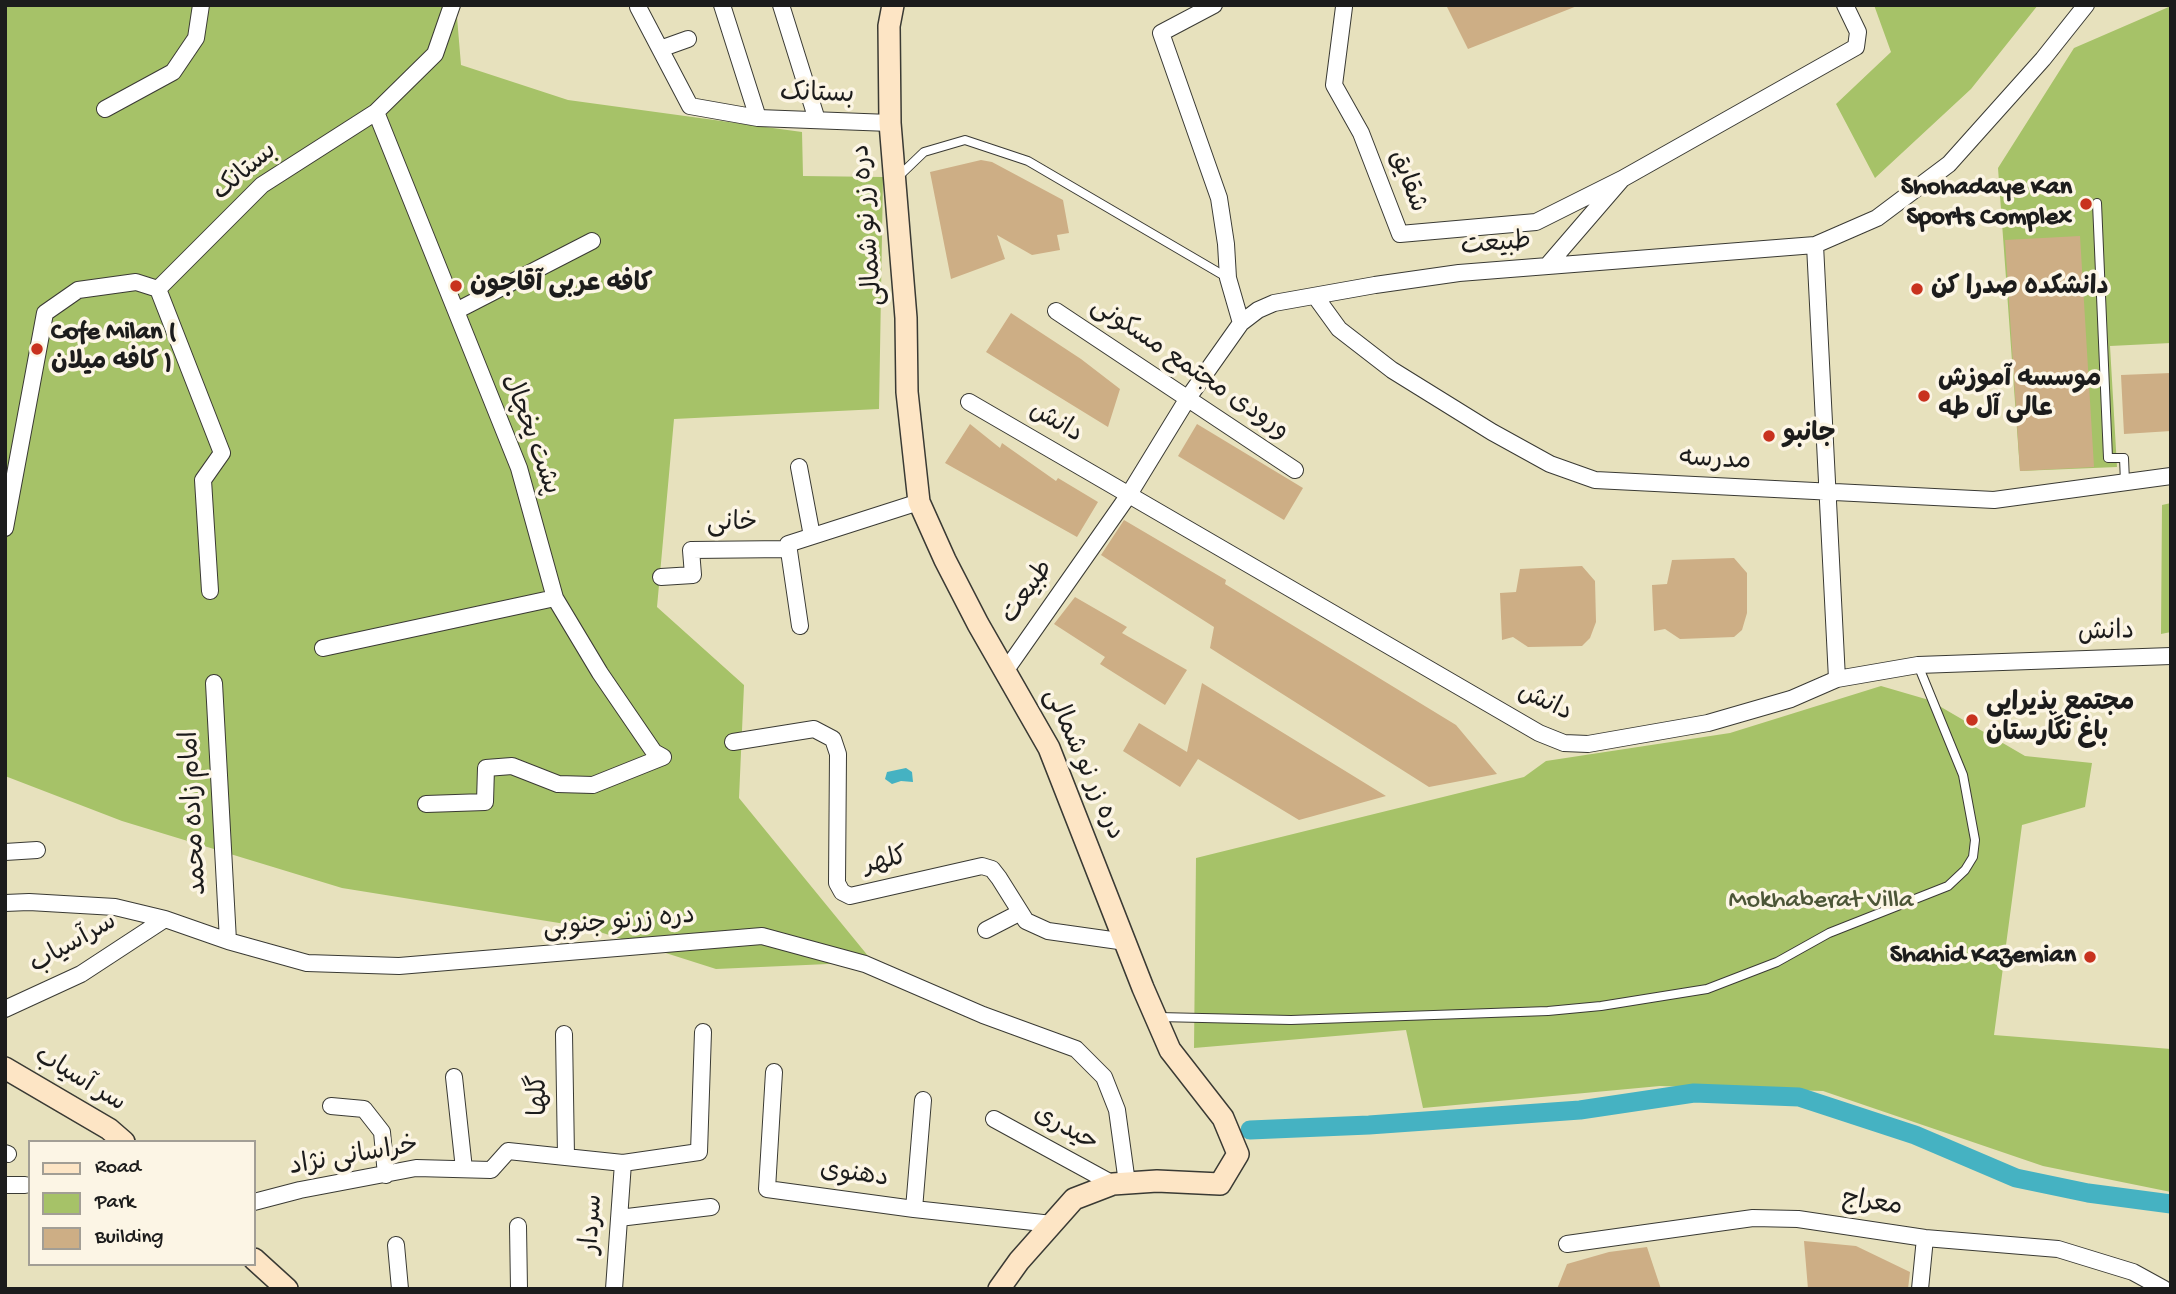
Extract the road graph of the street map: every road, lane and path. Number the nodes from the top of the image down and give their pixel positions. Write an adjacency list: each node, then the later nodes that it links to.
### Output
1 (201, 5): 13 (street)
2 (452, 5): 14 (street, بستانک)
3 (722, 5): 15 (street)
4 (782, 5): 16 (street)
5 (893, 5): 17 (street, دره زر نو شمالی)
6 (1214, 5): 24 (street)
7 (1845, 5): 18 (street, شقایق)
8 (2086, 5): 22 (street, طبیعت)
9 (638, 7): 12 (street)
10 (1344, 7): 18 (street, شقایق)
11 (688, 39): 12 (street)
12 (660, 49): 15 (street, بستانک)
13 (104, 108)
14 (376, 112): 25 (street, بستانک); 27 (street, پشت یخچال)
15 (758, 118): 16 (street, بستانک)
16 (817, 120): 17 (street, بستانک)
17 (890, 123): 19 (street, دره زر نو شمالی)
18 (1622, 179): 23 (street, شقایق)
19 (894, 180): 24 (lane); 40 (street, دره زر نو شمالی)
20 (2097, 203): 37 (lane)
21 (593, 241): 27 (street)
22 (1815, 246): 23 (street, طبیعت); 38 (street)
23 (1547, 266): 26 (street, طبیعت)
24 (1228, 278): 29 (street)
25 (158, 289): 33 (street); 45 (street)
26 (1315, 296): 29 (street, طبیعت); 38 (street, مدرسه)
27 (456, 311): 46 (street, پشت یخچال)
28 (1056, 311): 30 (street, ورودی مجتمع مسکونی)
29 (1241, 323): 30 (street, طبیعت)
30 (1188, 398): 35 (street, ورودی مجتمع مسکونی); 39 (street, طبیعت)
31 (969, 402): 39 (street, دانش)
32 (5, 429): 33 (street)
33 (22, 430): 41 (street)
34 (799, 467): 42 (street)
35 (1295, 470)
36 (2171, 476): 37 (street, مدرسه)
37 (2125, 482): 38 (street, مدرسه)
38 (1828, 493): 52 (street)
39 (1128, 496): 51 (street, طبیعت); 52 (street, دانش)
40 (919, 502): 42 (street, خانی); 51 (street, دره زر نو شمالی)
41 (5, 528)
42 (812, 536): 43 (street, خانی)
43 (789, 549): 44 (street, خانی); 47 (street, خانی)
44 (661, 577)
45 (210, 591)
46 (555, 598): 48 (street); 55 (street, پشت یخچال)
47 (800, 626)
48 (323, 648)
49 (2171, 656): 50 (street, دانش)
50 (1918, 665): 52 (street, دانش); 65 (lane)
51 (1006, 670): 63 (street, دره زر نو شمالی)
52 (1837, 679)
53 (214, 683): 62 (street, امام زاده محمد)
54 (733, 742): 59 (street, کلهر)
55 (426, 804)
56 (37, 850): 57 (street)
57 (5, 852)
58 (5, 903): 60 (street, دره زرنو جنوبی)
59 (1019, 913): 61 (street); 63 (street, کلهر)
60 (165, 919): 62 (street, دره زرنو جنوبی); 64 (street, سرآسیاب)
61 (986, 930)
62 (228, 941): 79 (street, دره زرنو جنوبی)
63 (1126, 942): 65 (street, دره زر نو شمالی)
64 (5, 1009)
65 (1156, 1017): 79 (street, دره زر نو شمالی)
66 (703, 1032): 76 (street)
67 (564, 1034): 75 (street, گلها)
68 (5, 1068): 74 (street, سر آسیاب)
69 (774, 1072): 84 (street, دهنوی)
70 (454, 1077): 77 (street)
71 (923, 1100): 84 (street)
72 (331, 1106): 78 (street)
73 (994, 1119): 79 (street, حیدری)
74 (122, 1140)
75 (566, 1156): 76 (street, خراسانی نژاد); 77 (street, خراسانی نژاد)
76 (623, 1163): 85 (street, سردار)
77 (464, 1169): 78 (street, خراسانی نژاد)
78 (386, 1175): 82 (street, خراسانی نژاد)
79 (1120, 1184): 86 (street, دره زر نو شمالی)
80 (5, 1185): 81 (street)
81 (25, 1185)
82 (256, 1201)
83 (712, 1207): 85 (street)
84 (914, 1209): 86 (street, دهنوی)
85 (619, 1217): 95 (street, سردار)
86 (1052, 1224): 96 (street, دره زر نو شمالی)
87 (519, 1226): 94 (street)
88 (1925, 1238): 89 (street, معراج); 97 (street); 98 (street, معراج)
89 (1567, 1244)
90 (396, 1245): 93 (street)
91 (256, 1261): 92 (street)
92 (287, 1289)
93 (400, 1289)
94 (519, 1289)
95 (614, 1289)
96 (999, 1289)
97 (1920, 1289)
98 (2164, 1289)

